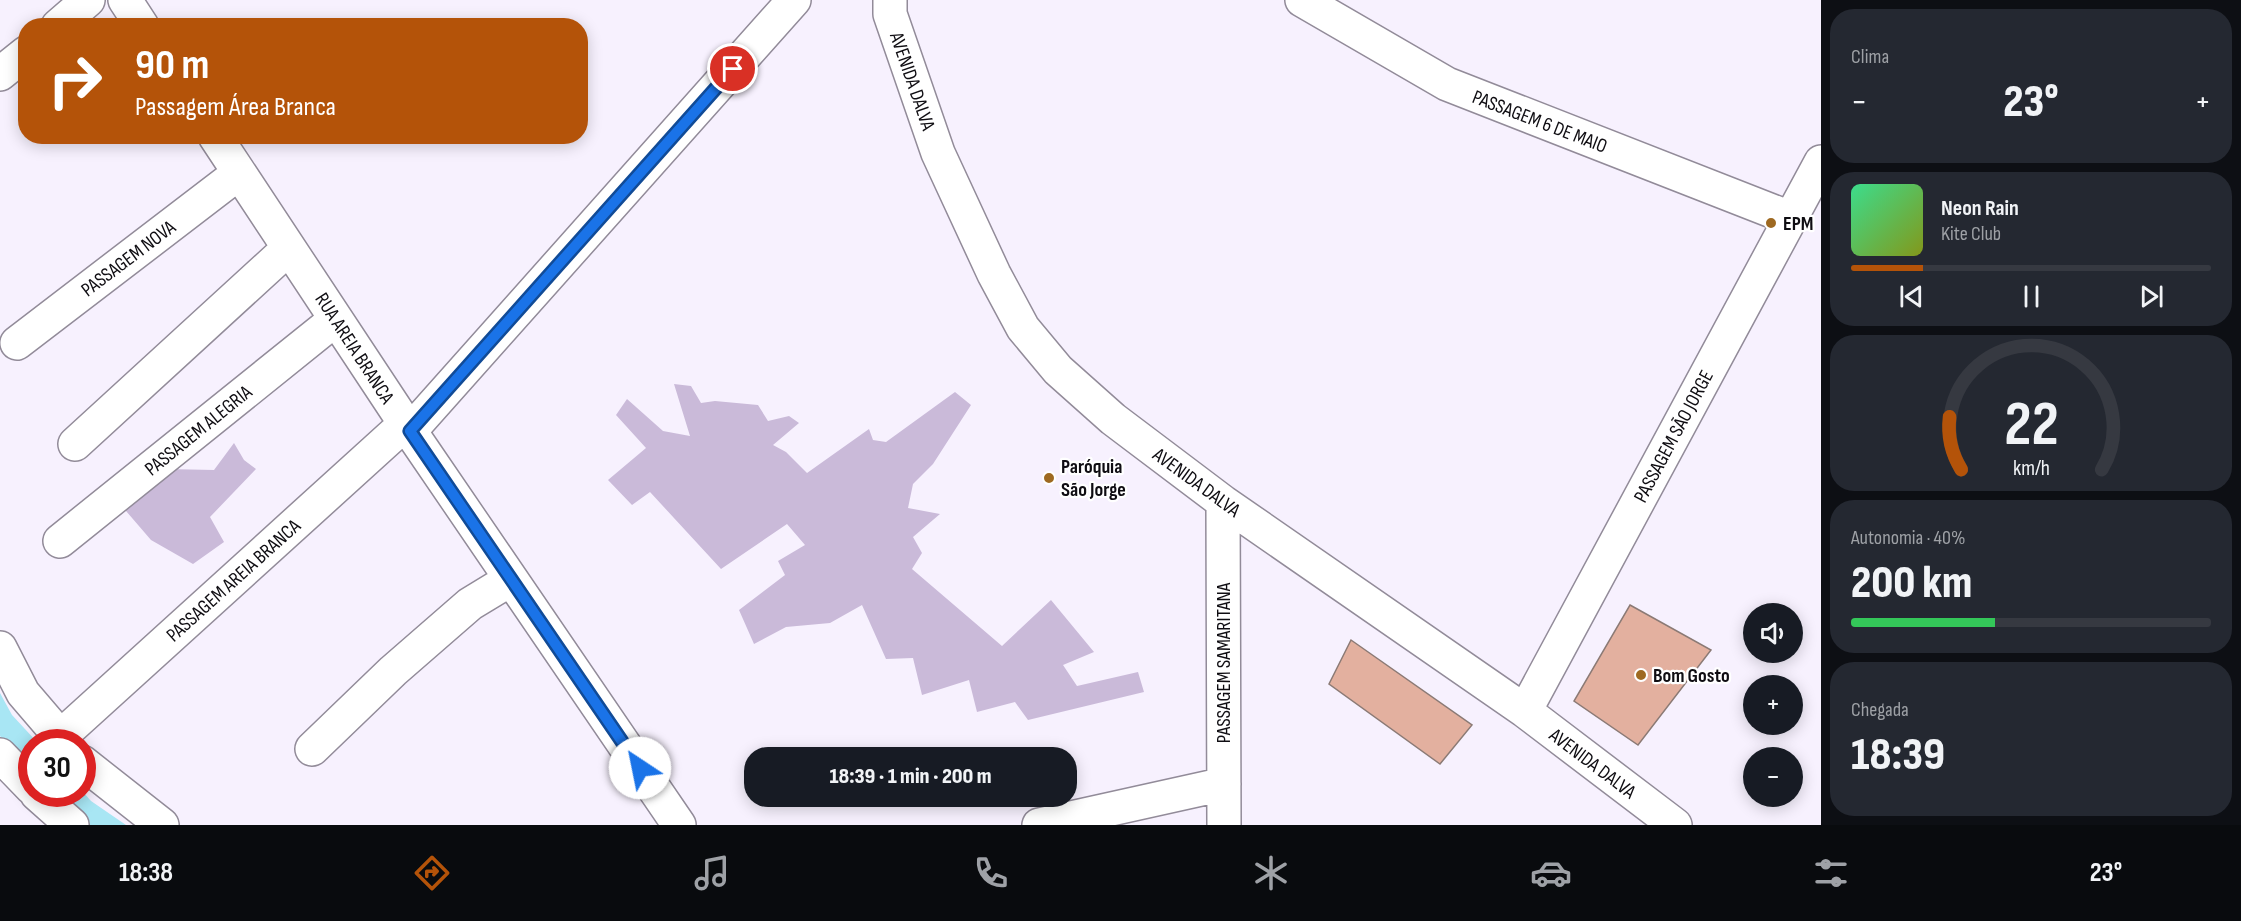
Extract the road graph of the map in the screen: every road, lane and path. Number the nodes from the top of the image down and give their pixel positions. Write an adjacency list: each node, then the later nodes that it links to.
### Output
1 (88, 0): 6 (street)
2 (125, 0): 7 (street)
3 (794, 0): 17 (street, PASSAGEM AREIA BRANCA)
4 (890, 0): 19 (street, AVENIDA DALVA)
5 (1302, 0): 13 (street, PASSAGEM 6 DE MAIO)
6 (67, 18)
7 (137, 18)
8 (18, 59): 9 (street)
9 (0, 74)
10 (220, 144): 12 (street, RUA AREIA BRANCA)
11 (1821, 162): 13 (street, PASSAGEM SÃO JORGE)
12 (240, 173): 14 (street, RUA AREIA BRANCA); 16 (street, PASSAGEM NOVA)
13 (1790, 219): 23 (street, PASSAGEM SÃO JORGE)
14 (289, 248): 15 (street, RUA AREIA BRANCA); 18 (street)
15 (336, 319): 17 (street, RUA AREIA BRANCA); 20 (street, PASSAGEM ALEGRIA)
16 (17, 343)
17 (408, 428): 21 (street, RUA AREIA BRANCA); 25 (street, PASSAGEM AREIA BRANCA)
18 (75, 444)
19 (1223, 502): 23 (street, AVENIDA DALVA); 30 (street, PASSAGEM SAMARITANA)
20 (60, 541)
21 (511, 579): 26 (street); 34 (street, RUA AREIA BRANCA)
22 (0, 648): 24 (street)
23 (1525, 711): 37 (street, AVENIDA DALVA)
24 (54, 729)
25 (75, 729)
26 (312, 749)
27 (0, 755): 29 (street)
28 (96, 773): 33 (street)
29 (18, 774)
30 (1224, 784): 35 (street); 36 (street, PASSAGEM SAMARITANA)
31 (52, 807): 32 (street)
32 (72, 825)
33 (162, 825)
34 (679, 825)
35 (1039, 825)
36 (1224, 825)
37 (1675, 825)

